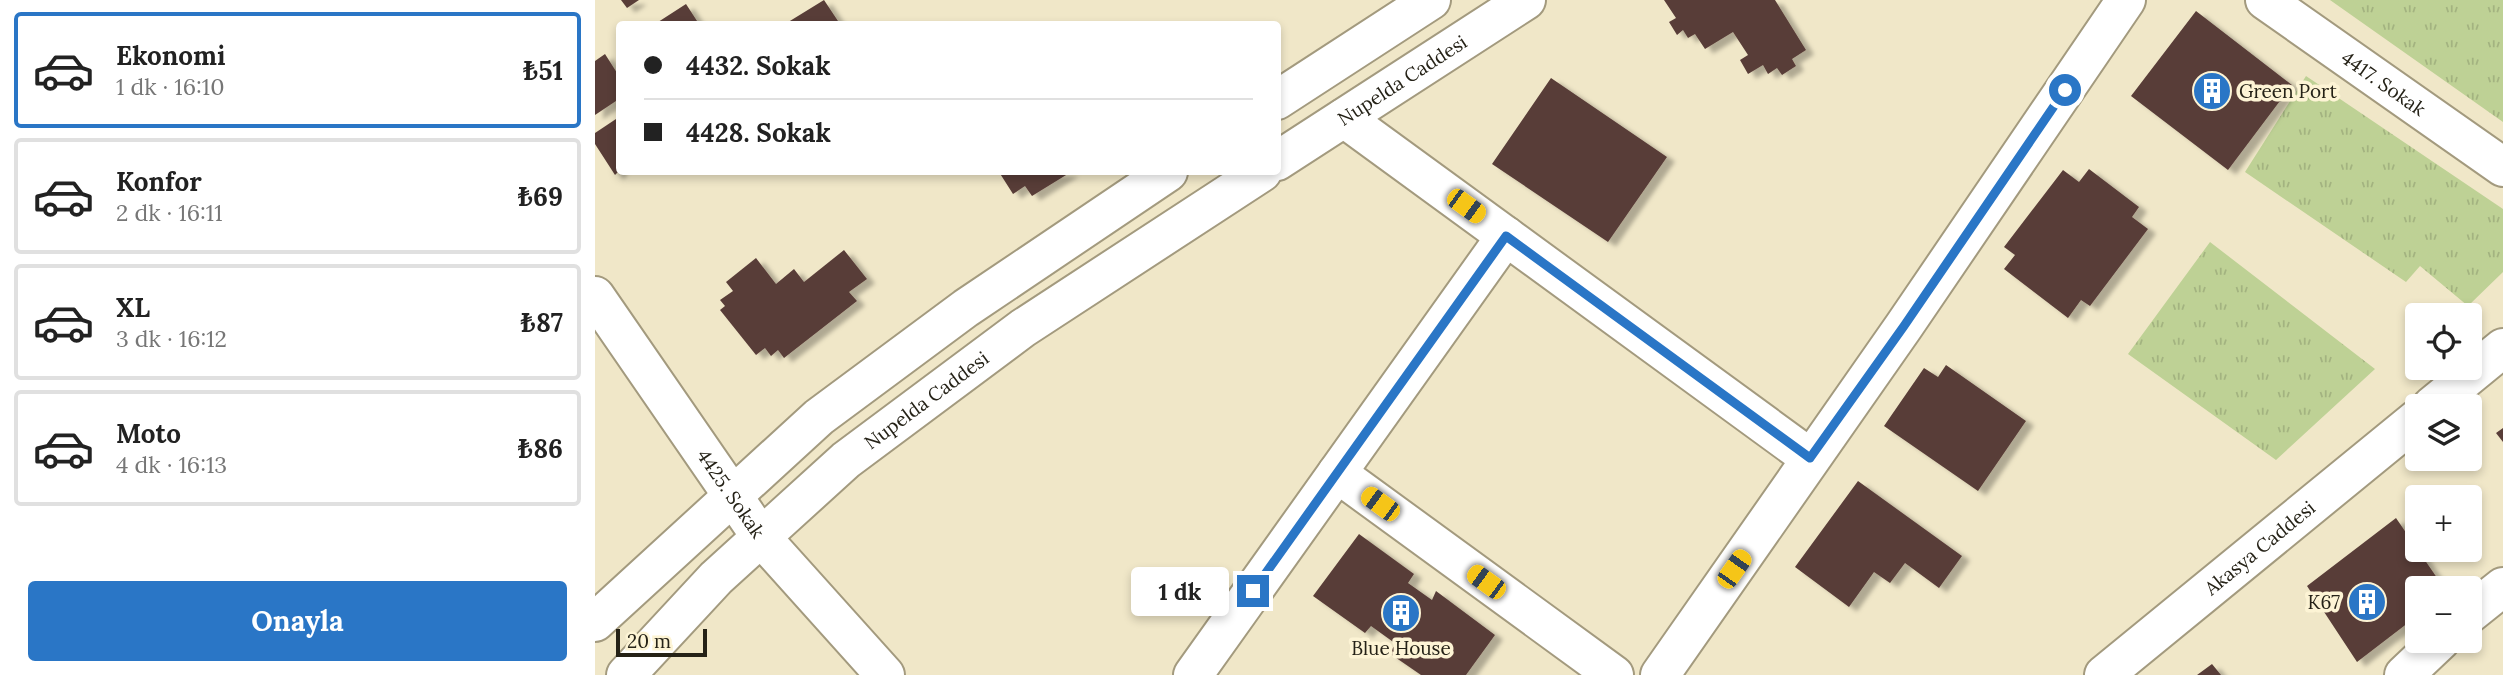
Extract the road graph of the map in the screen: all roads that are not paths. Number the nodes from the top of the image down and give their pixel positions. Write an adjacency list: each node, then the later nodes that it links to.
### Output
1 (1431, 0): 5 (street)
2 (1526, 0): 6 (street, Nupelda Caddesi)
3 (2126, 0): 16 (street)
4 (2265, 0): 8 (street, 4417. Sokak)
5 (1281, 97)
6 (1344, 118): 7 (street, Nupelda Caddesi); 11 (street)
7 (1281, 159)
8 (2503, 167)
9 (1164, 175): 18 (street)
10 (1257, 175): 19 (street, Nupelda Caddesi)
11 (1506, 236): 16 (street); 17 (street)
12 (595, 296): 18 (street, 4425. Sokak)
13 (2503, 348): 14 (street)
14 (2447, 394)
15 (2405, 429): 29 (street, Akasya Caddesi)
16 (1810, 458): 28 (street)
17 (1337, 473): 26 (street); 27 (street)
18 (732, 496): 19 (street, 4425. Sokak); 22 (street)
19 (761, 537): 24 (street, Nupelda Caddesi); 25 (street, 4425. Sokak)
20 (2503, 587): 21 (street)
21 (2482, 604)
22 (595, 622)
23 (2427, 653): 30 (street)
24 (626, 675)
25 (885, 675)
26 (1193, 675)
27 (1614, 675)
28 (1660, 675)
29 (2104, 675)
30 (2404, 675)

